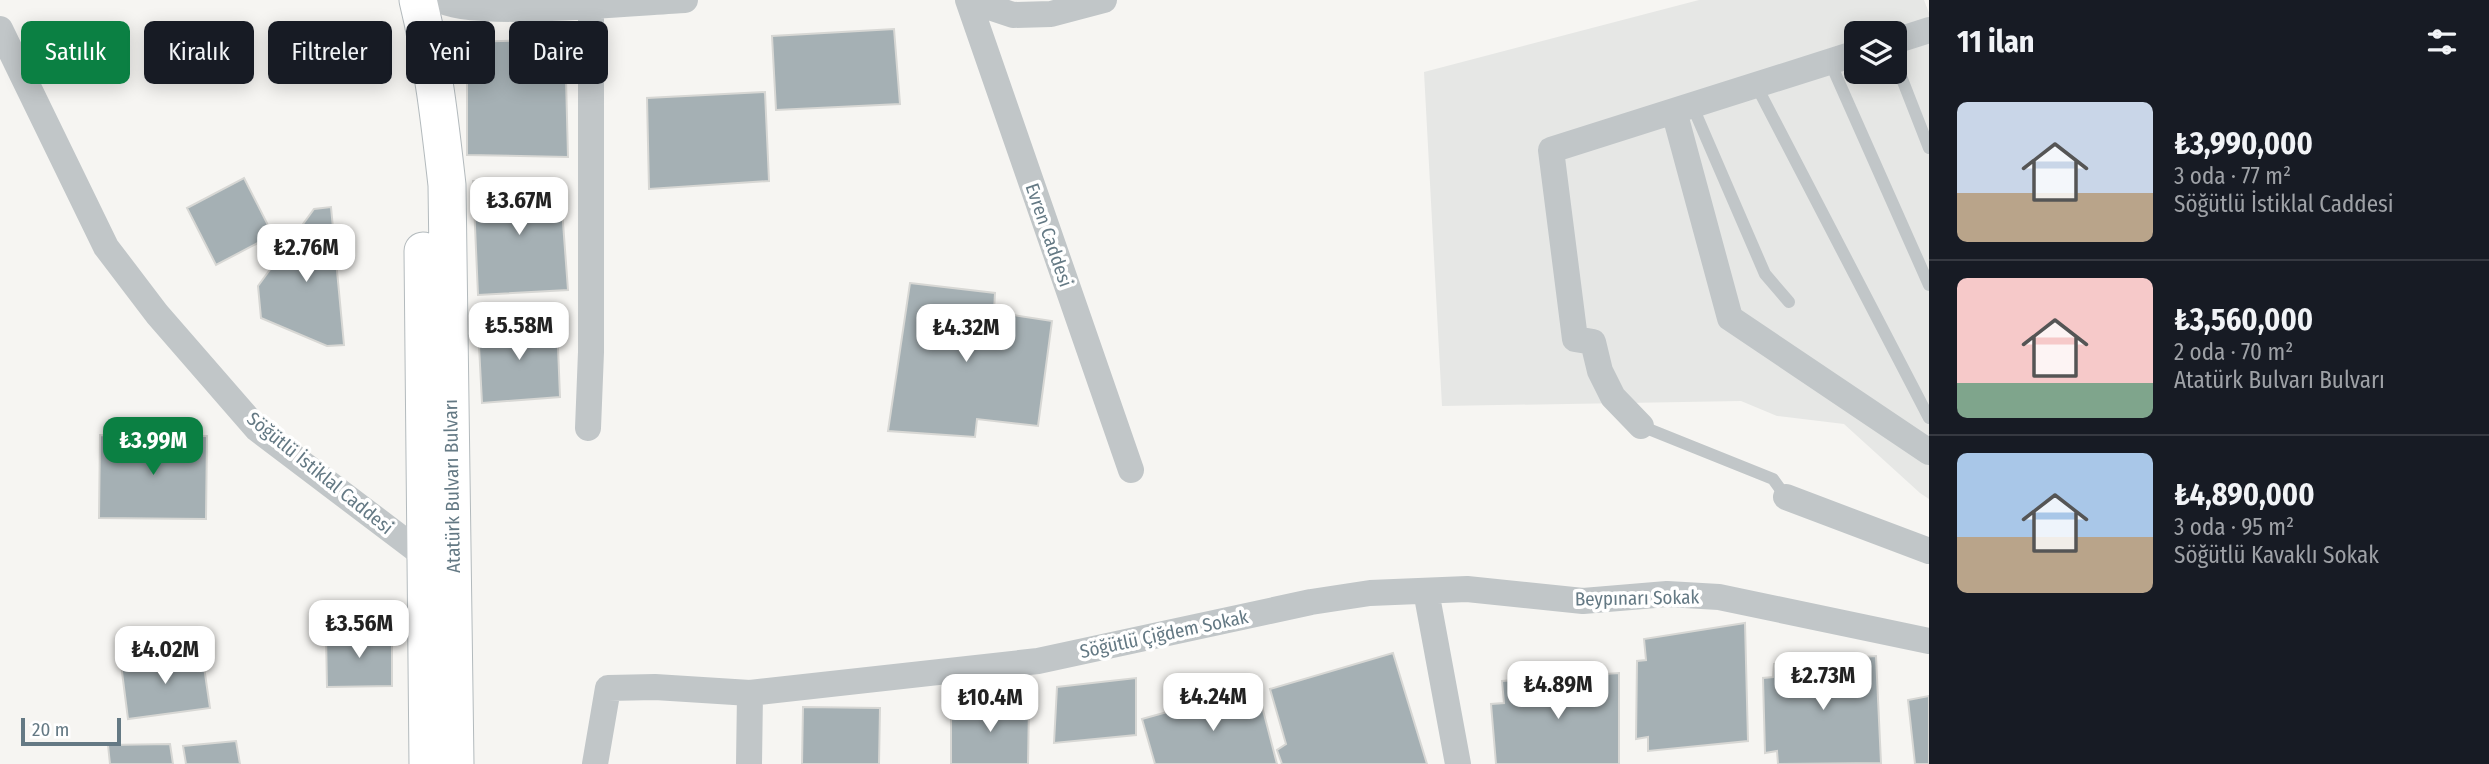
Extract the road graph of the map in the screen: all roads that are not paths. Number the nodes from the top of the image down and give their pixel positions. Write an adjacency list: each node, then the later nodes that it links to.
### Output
1 (395, 0): 26 (street, Atatürk Bulvarı Bulvarı)
2 (418, 0): 31 (street, Atatürk Bulvarı Bulvarı)
3 (440, 0): 7 (street)
4 (685, 0): 7 (street)
5 (968, 0): 6 (street); 23 (street, Evren Caddesi)
6 (1104, 0)
7 (591, 2): 21 (street)
8 (0, 29): 26 (street, Söğütlü İstiklal Caddesi)
9 (1929, 30): 10 (street)
10 (1907, 37)
11 (1844, 57): 12 (street)
12 (1830, 62): 14 (street); 17 (lane)
13 (1904, 84): 16 (lane)
14 (1756, 85): 15 (street); 19 (lane)
15 (1683, 108): 18 (lane); 20 (street); 22 (street)
16 (1929, 148)
17 (1929, 285)
18 (1789, 302)
19 (1929, 418)
20 (1641, 426): 24 (lane)
21 (588, 428)
22 (1929, 452)
23 (1131, 470)
24 (1786, 497): 25 (street)
25 (1929, 551)
26 (426, 557): 30 (street, Atatürk Bulvarı Bulvarı)
27 (1426, 591): 28 (street, Beypınarı Sokak); 29 (street, Söğütlü Çiğdem Sokak); 34 (street)
28 (1929, 641)
29 (750, 693): 32 (street, Söğütlü Çiğdem Sokak); 33 (street)
30 (428, 764)
31 (455, 764)
32 (595, 764)
33 (749, 764)
34 (1458, 764)

